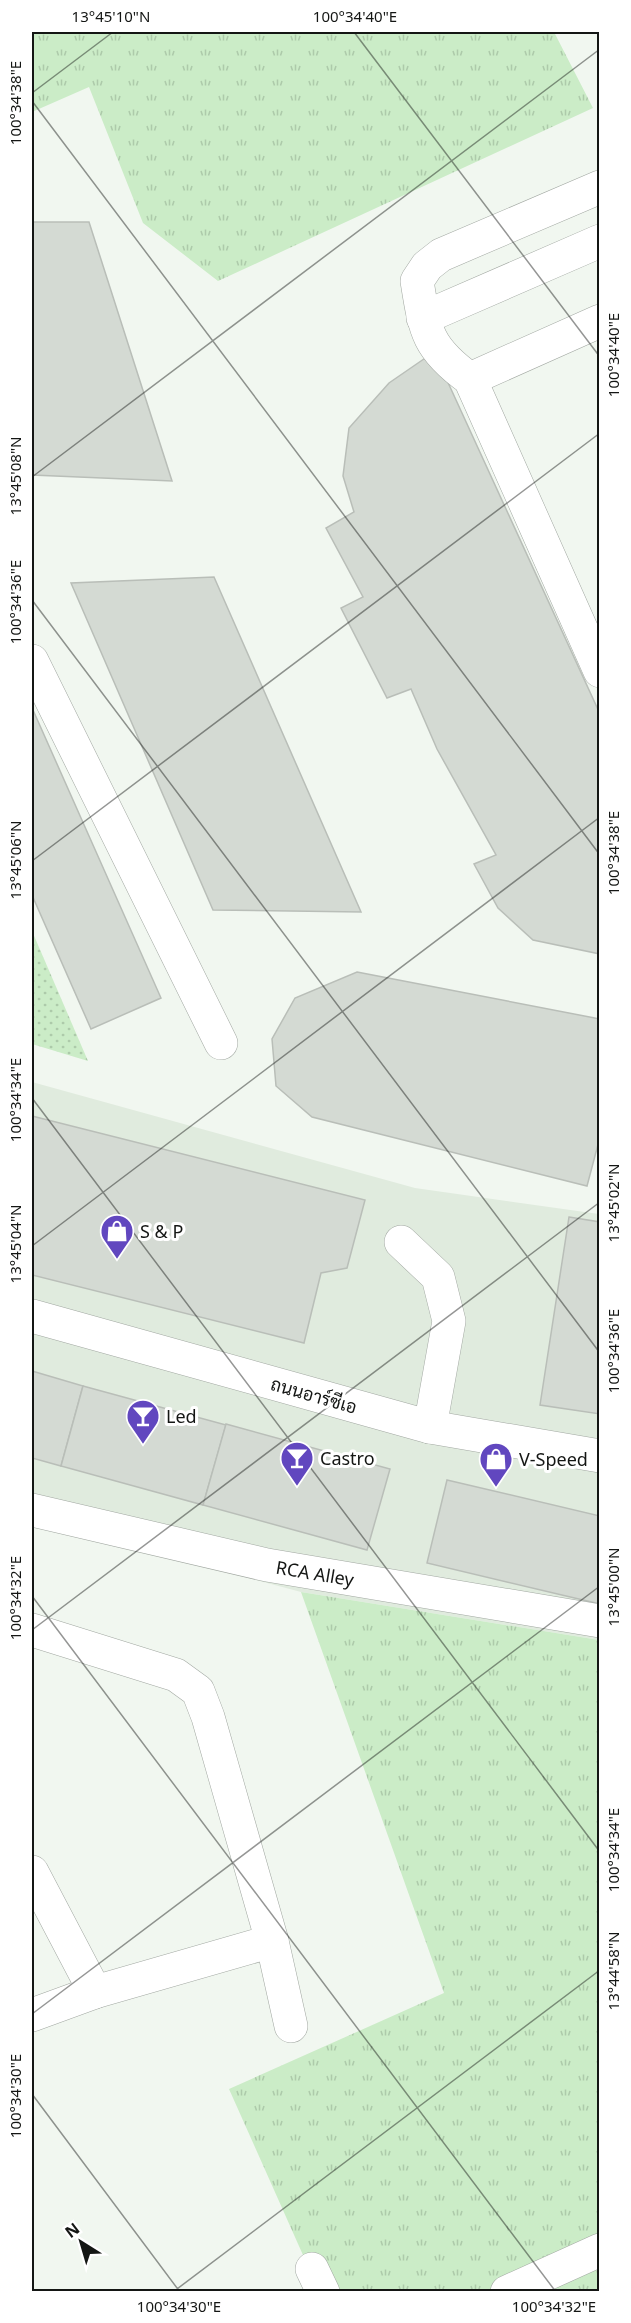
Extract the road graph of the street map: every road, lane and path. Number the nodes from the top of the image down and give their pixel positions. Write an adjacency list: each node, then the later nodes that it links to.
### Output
1 (600, 187): 3 (street)
2 (600, 241): 3 (street)
3 (423, 318): 5 (street)
4 (600, 321): 5 (street)
5 (470, 379): 7 (street)
6 (34, 670): 8 (street)
7 (600, 671)
8 (221, 1043)
9 (401, 1242): 11 (street)
10 (32, 1316): 11 (street, ถนนอาร์ซีเอ)
11 (430, 1427): 12 (street, ถนนอาร์ซีเอ)
12 (600, 1456)
13 (32, 1510): 14 (street, RCA Alley)
14 (600, 1621)
15 (32, 1630): 17 (street)
16 (32, 1872): 18 (street)
17 (272, 1941): 18 (street); 20 (street)
18 (95, 1992): 19 (street)
19 (32, 2015)
20 (291, 2026)
21 (600, 2250): 22 (street)
22 (507, 2292)

